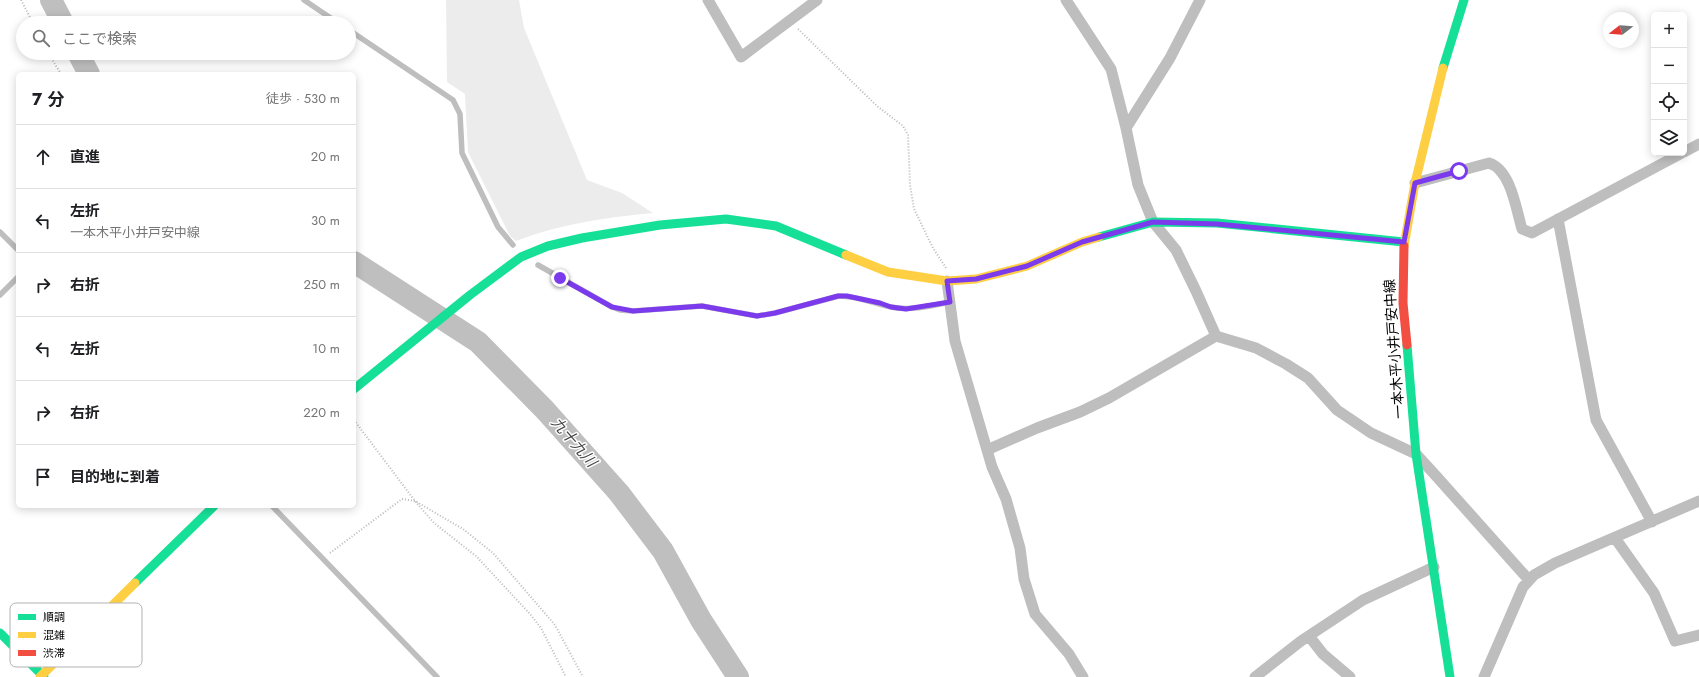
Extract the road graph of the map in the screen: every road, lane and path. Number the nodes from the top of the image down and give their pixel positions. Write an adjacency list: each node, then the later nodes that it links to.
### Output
1 (21, 0): 8 (path)
2 (304, 0): 9 (lane)
3 (708, 0): 10 (street)
4 (817, 0): 10 (street)
5 (1066, 0): 14 (street)
6 (1200, 0): 14 (street)
7 (1464, 0): 18 (street, 一本木平小井戸安中線)
8 (29, 16)
9 (328, 16)
10 (790, 22): 27 (path)
11 (356, 35): 23 (lane)
12 (52, 60): 13 (path)
13 (60, 72)
14 (1126, 128): 20 (street)
15 (1699, 144): 16 (street)
16 (1687, 150)
17 (1676, 156): 19 (street)
18 (1415, 183): 19 (street); 22 (street, 一本木平小井戸安中線)
19 (1558, 219): 39 (street)
20 (1153, 222): 22 (street); 27 (street); 30 (street)
21 (0, 232): 24 (lane)
22 (1404, 242): 34 (street, 一本木平小井戸安中線)
23 (513, 245)
24 (16, 248)
25 (538, 265): 29 (lane)
26 (16, 279): 28 (lane)
27 (947, 281): 29 (street); 31 (street)
28 (0, 295)
29 (950, 302): 33 (street)
30 (1216, 336): 33 (street); 34 (street)
31 (356, 387)
32 (356, 423): 35 (path)
33 (987, 450): 55 (street)
34 (1416, 454): 42 (street, 一本木平小井戸安中線); 43 (street)
35 (415, 501): 41 (path); 53 (path); 54 (path)
36 (1699, 501): 39 (street)
37 (212, 508): 44 (street)
38 (274, 508): 41 (lane)
39 (1652, 522): 40 (street)
40 (1615, 538): 43 (street); 46 (street)
41 (323, 558): 52 (lane)
42 (1434, 567): 47 (street); 58 (street, 一本木平小井戸安中線)
43 (1529, 580): 59 (street)
44 (116, 603)
45 (0, 633): 48 (street)
46 (1699, 635)
47 (1308, 636): 56 (street); 57 (street)
48 (10, 643)
49 (33, 667): 51 (street)
50 (51, 667): 51 (street)
51 (42, 676)
52 (437, 677)
53 (566, 677)
54 (583, 677)
55 (1083, 677)
56 (1255, 677)
57 (1350, 677)
58 (1450, 677)
59 (1484, 677)

